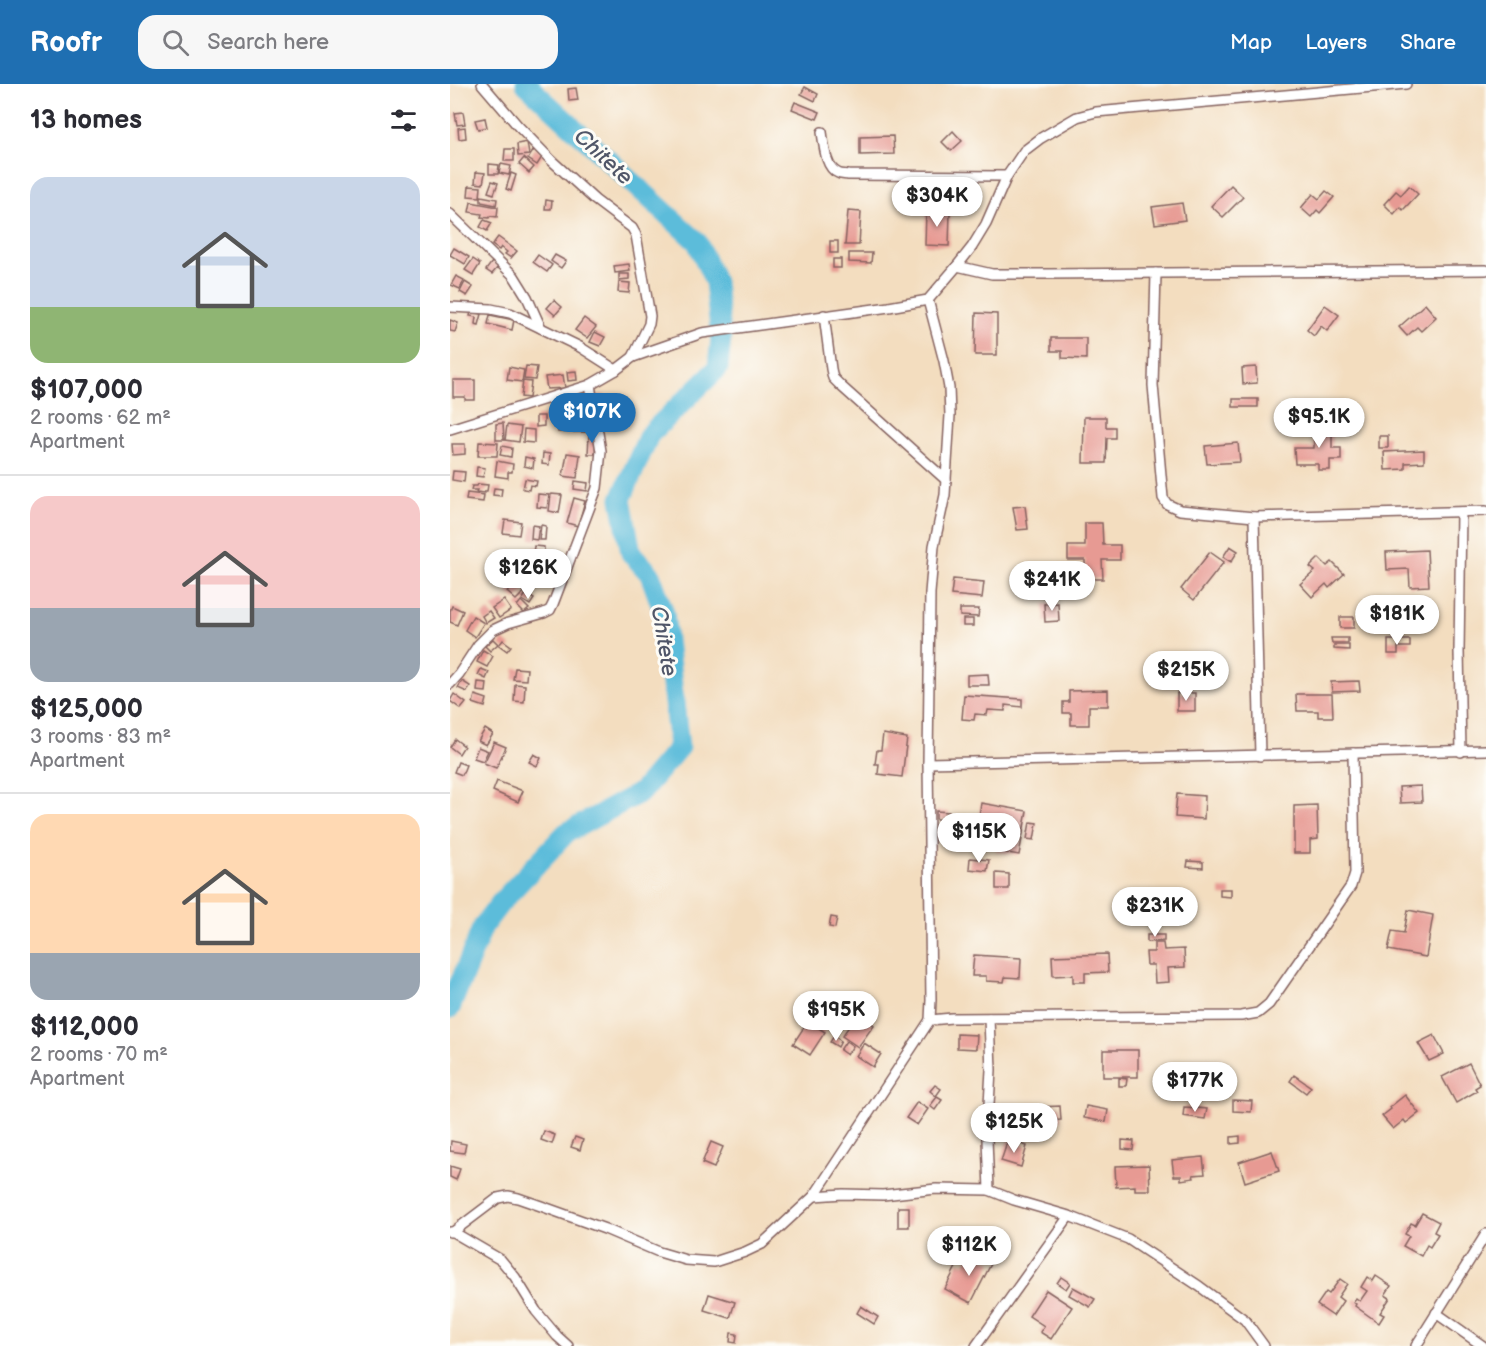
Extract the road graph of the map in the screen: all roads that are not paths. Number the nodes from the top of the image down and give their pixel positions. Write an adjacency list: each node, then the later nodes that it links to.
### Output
1 (482, 84): 13 (street)
2 (1406, 84): 4 (street)
3 (822, 132): 4 (street)
4 (1008, 176): 6 (street)
5 (450, 214): 12 (street)
6 (957, 266): 8 (street); 9 (street)
7 (1486, 270): 8 (street)
8 (1156, 273): 20 (street)
9 (928, 300): 11 (street); 17 (street)
10 (450, 307): 12 (street)
11 (825, 315): 13 (street); 17 (street)
12 (541, 328): 14 (street)
13 (633, 357): 14 (street)
14 (616, 370): 15 (street)
15 (590, 385): 16 (street); 21 (street)
16 (450, 429)
17 (946, 480): 26 (street)
18 (1486, 511): 19 (street)
19 (1461, 512): 20 (street); 23 (street)
20 (1254, 517): 25 (street)
21 (450, 684)
22 (1486, 750): 23 (street)
23 (1461, 752): 24 (street)
24 (1353, 753): 25 (street); 27 (street)
25 (1260, 756): 26 (street)
26 (928, 763): 28 (street)
27 (988, 1018): 28 (street); 29 (street)
28 (930, 1020): 30 (street)
29 (989, 1190): 30 (street); 31 (street)
30 (814, 1196): 32 (street)
31 (1069, 1216): 36 (street); 37 (street)
32 (452, 1232): 35 (street)
33 (1486, 1234): 34 (street)
34 (1436, 1313): 38 (street); 39 (street)
35 (567, 1346)
36 (976, 1346)
37 (1264, 1346)
38 (1416, 1346)
39 (1483, 1346)

